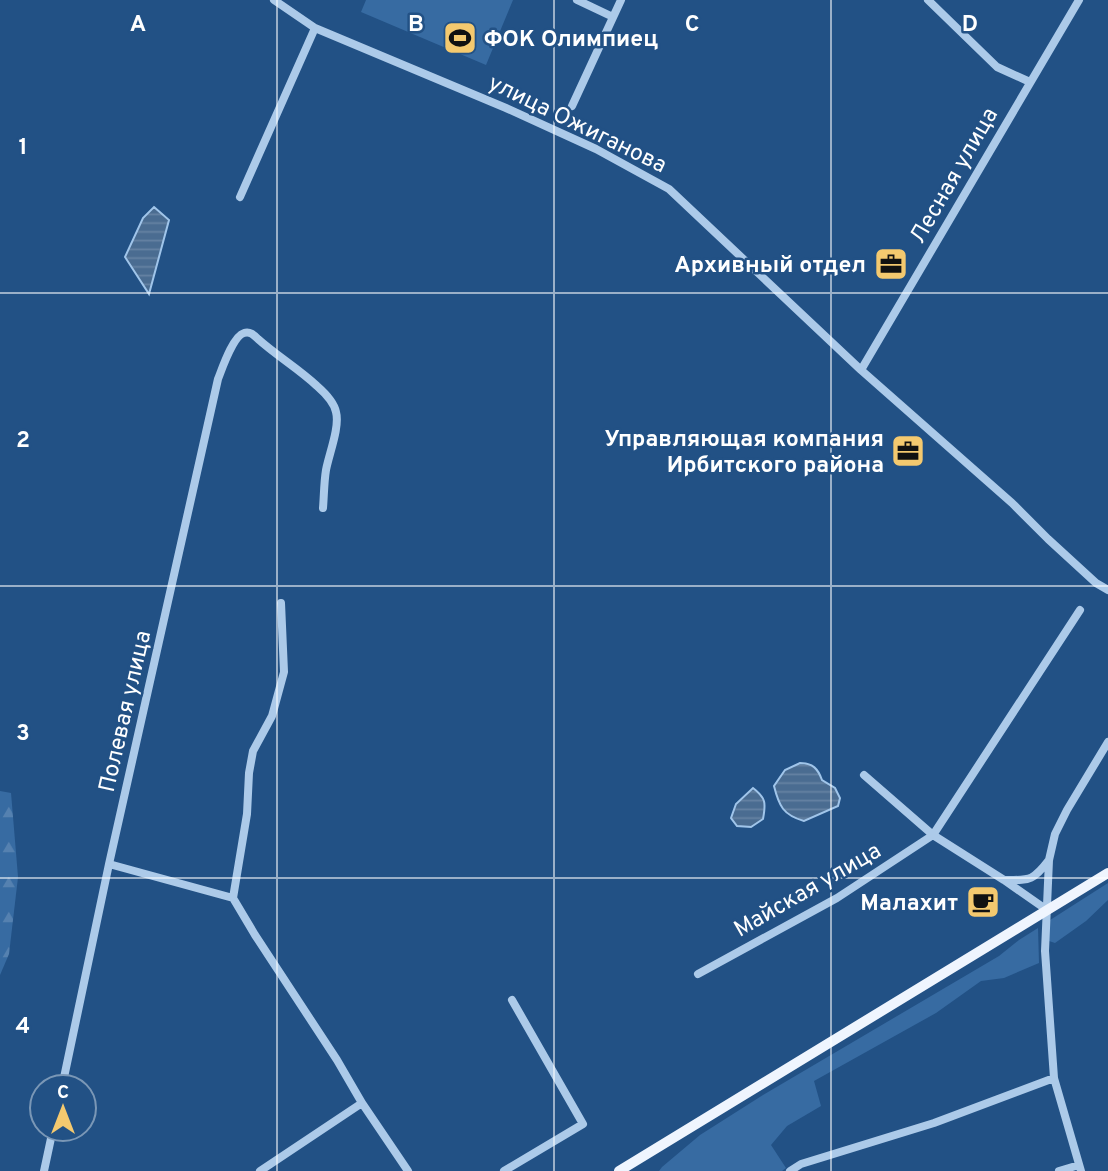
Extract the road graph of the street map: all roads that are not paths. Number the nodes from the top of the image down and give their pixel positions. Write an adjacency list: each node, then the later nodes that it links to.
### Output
1 (274, 0): 7 (street, улица Ожиганова)
2 (577, 0): 6 (street)
3 (621, 0): 6 (street)
4 (928, 0): 8 (street)
5 (1079, 0): 8 (street, Лесная улица)
6 (613, 17): 9 (street)
7 (315, 28): 10 (street); 11 (street, улица Ожиганова)
8 (1030, 82): 11 (street, Лесная улица)
9 (572, 106)
10 (240, 197)
11 (861, 370): 13 (street, улица Ожиганова)
12 (323, 508): 20 (street, Полевая улица)
13 (1108, 590)
14 (281, 603): 23 (street)
15 (1080, 610): 18 (street)
16 (1108, 741): 19 (street)
17 (864, 775): 18 (street)
18 (933, 835): 22 (street); 25 (street, Майская улица)
19 (1049, 860): 22 (street); 24 (street)
20 (109, 864): 23 (street); 27 (street, Полевая улица)
21 (1108, 873): 24 (main road)
22 (1004, 880): 24 (street)
23 (233, 898): 29 (street)
24 (1047, 910): 28 (street); 36 (main road)
25 (698, 974)
26 (512, 1000): 35 (street)
27 (65, 1073)
28 (1054, 1078): 31 (street); 37 (street)
29 (362, 1103): 33 (street); 34 (street)
30 (50, 1143): 32 (street)
31 (1080, 1168): 38 (street)
32 (44, 1171)
33 (260, 1171)
34 (408, 1171)
35 (504, 1171)
36 (619, 1171)
37 (790, 1171)
38 (1059, 1171)

